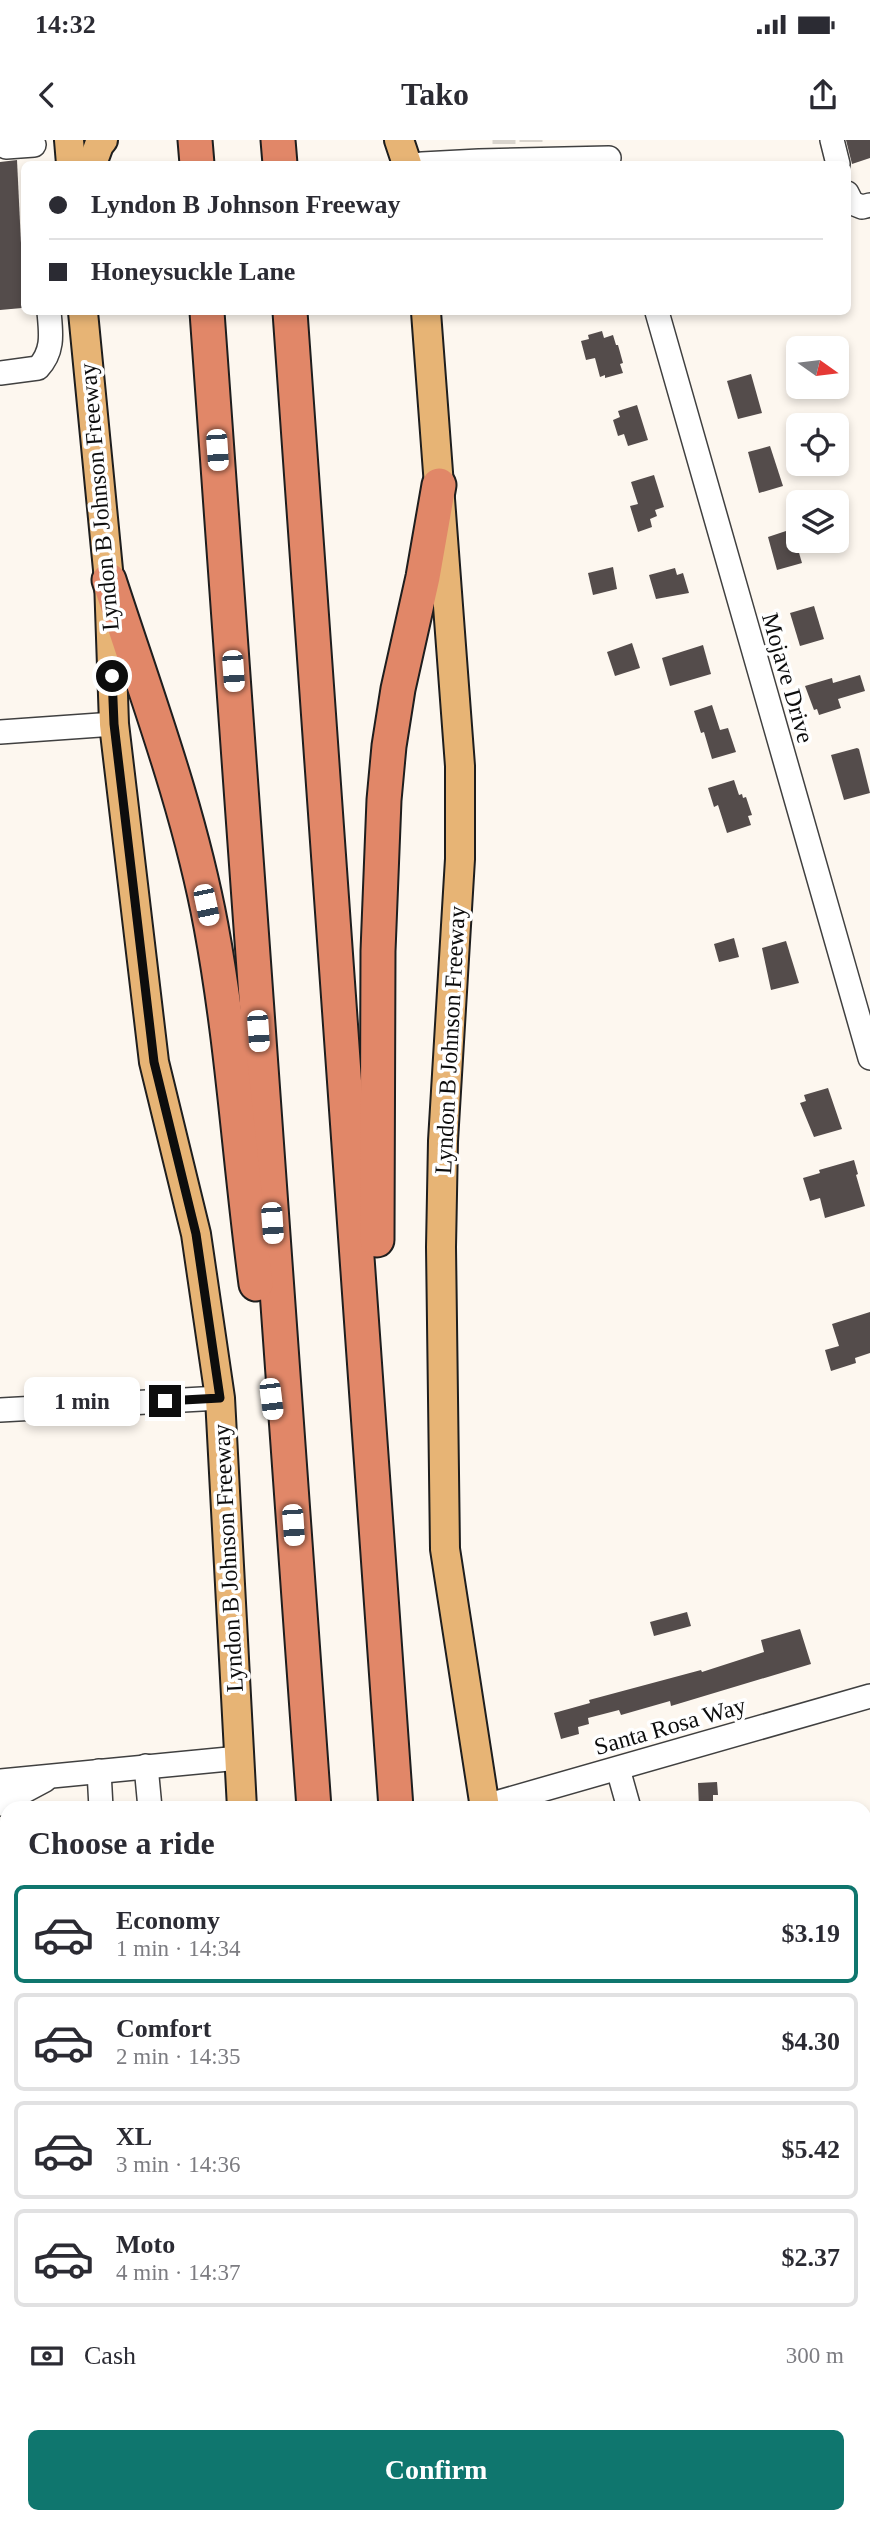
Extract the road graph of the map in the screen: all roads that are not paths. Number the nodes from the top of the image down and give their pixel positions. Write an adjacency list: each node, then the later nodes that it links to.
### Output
1 (69, 140): 13 (main road)
2 (103, 140): 14 (main road)
3 (195, 140): 15 (highway)
4 (278, 140): 16 (highway)
5 (399, 140): 17 (main road)
6 (414, 140): 18 (main road)
7 (832, 140): 20 (street)
8 (6, 147): 10 (street)
9 (564, 149): 11 (street); 12 (street)
10 (34, 150)
11 (479, 150): 19 (street)
12 (608, 154)
13 (71, 161)
14 (93, 161)
15 (197, 161)
16 (280, 161)
17 (406, 161)
18 (415, 161)
19 (434, 161)
20 (837, 161)
21 (851, 201): 22 (street)
22 (870, 205)
23 (49, 315): 29 (street)
24 (83, 315): 31 (main road, Lyndon B Johnson Freeway)
25 (207, 315): 38 (highway)
26 (290, 315): 37 (highway)
27 (426, 315): 30 (main road, Lyndon B Johnson Freeway)
28 (658, 315): 34 (street, Mojave Drive)
29 (0, 373)
30 (439, 485): 37 (highway); 52 (main road, Lyndon B Johnson Freeway)
31 (109, 580): 32 (main road, Lyndon B Johnson Freeway); 38 (highway)
32 (114, 724): 33 (street); 35 (main road, Lyndon B Johnson Freeway)
33 (0, 732)
34 (870, 1058)
35 (220, 1398): 36 (street); 40 (main road, Lyndon B Johnson Freeway)
36 (0, 1410)
37 (384, 1631): 51 (highway)
38 (301, 1634): 50 (highway)
39 (870, 1696): 42 (street, Santa Rosa Way)
40 (239, 1759): 41 (street); 49 (main road, Lyndon B Johnson Freeway)
41 (146, 1766): 43 (street); 48 (street)
42 (618, 1769): 53 (street, Santa Rosa Way); 54 (street)
43 (99, 1771): 44 (street); 47 (street)
44 (54, 1775): 45 (street); 46 (street)
45 (0, 1781)
46 (6, 1801)
47 (101, 1801)
48 (149, 1801)
49 (242, 1801)
50 (313, 1801)
51 (396, 1801)
52 (484, 1801)
53 (506, 1801)
54 (627, 1801)

